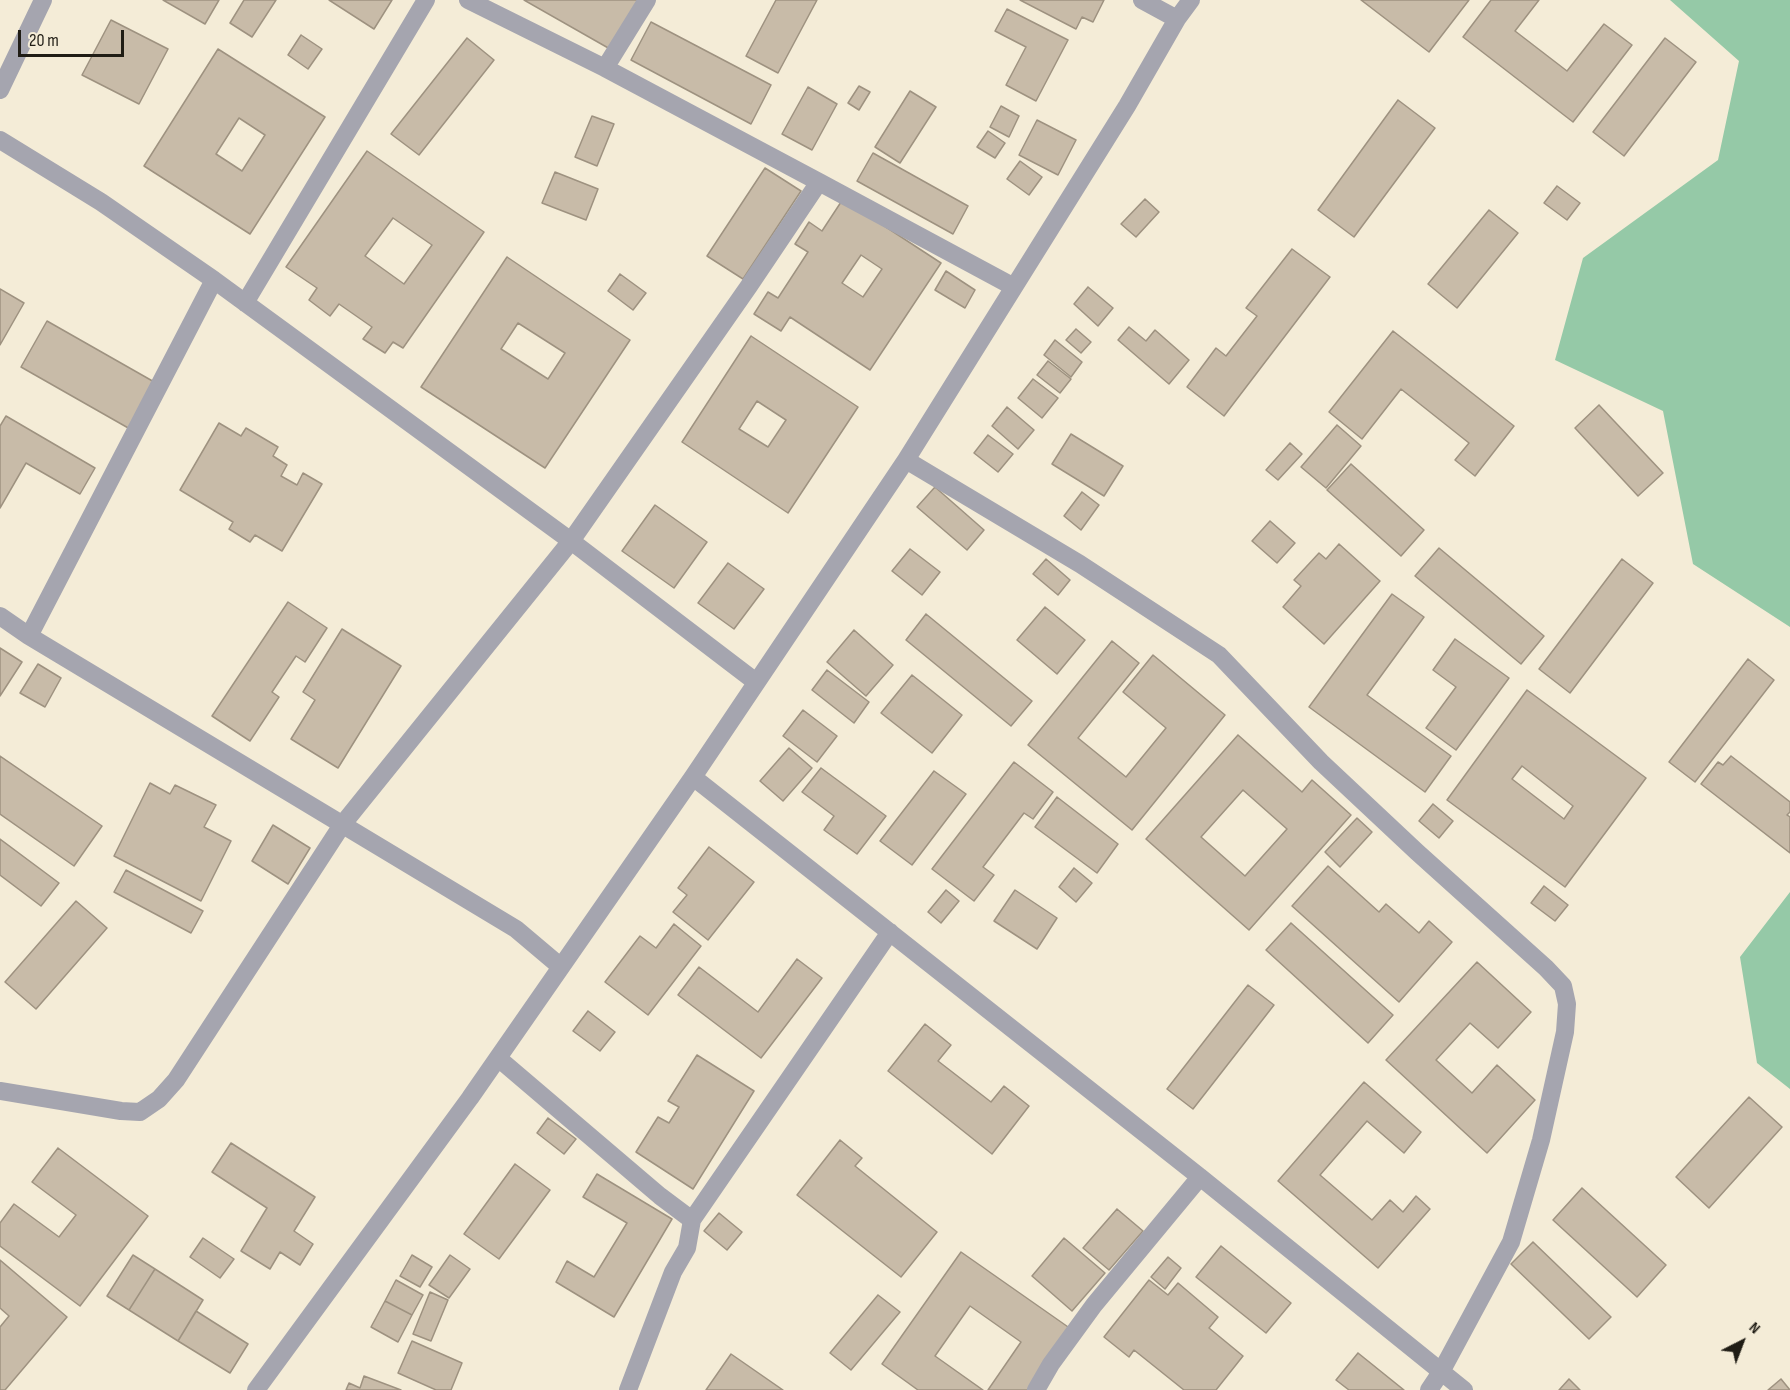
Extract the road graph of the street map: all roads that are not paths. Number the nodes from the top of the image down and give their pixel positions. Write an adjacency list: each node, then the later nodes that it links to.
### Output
1 (43, 0): 9 (street)
2 (426, 0): 14 (street)
3 (468, 0): 8 (street)
4 (647, 0): 8 (street)
5 (1142, 0): 7 (street)
6 (1191, 0): 7 (street)
7 (1177, 20): 13 (street)
8 (605, 68): 11 (street)
9 (0, 90)
10 (0, 140): 12 (street)
11 (819, 182): 13 (street); 16 (street)
12 (214, 280): 14 (street); 18 (street)
13 (1014, 287): 15 (street)
14 (245, 303): 16 (street)
15 (906, 460): 19 (street); 28 (street)
16 (571, 541): 19 (street); 21 (street)
17 (0, 616): 18 (street)
18 (29, 636): 21 (street)
19 (756, 682): 20 (street)
20 (693, 777): 22 (street); 23 (street)
21 (342, 825): 23 (street); 25 (street)
22 (890, 932): 26 (street); 27 (street)
23 (561, 967): 24 (street)
24 (498, 1058): 27 (street); 29 (street)
25 (0, 1091)
26 (1200, 1177): 28 (street); 31 (street)
27 (692, 1220): 30 (street)
28 (1441, 1372): 32 (street); 33 (street)
29 (256, 1390)
30 (628, 1390)
31 (1036, 1390)
32 (1429, 1390)
33 (1464, 1390)

